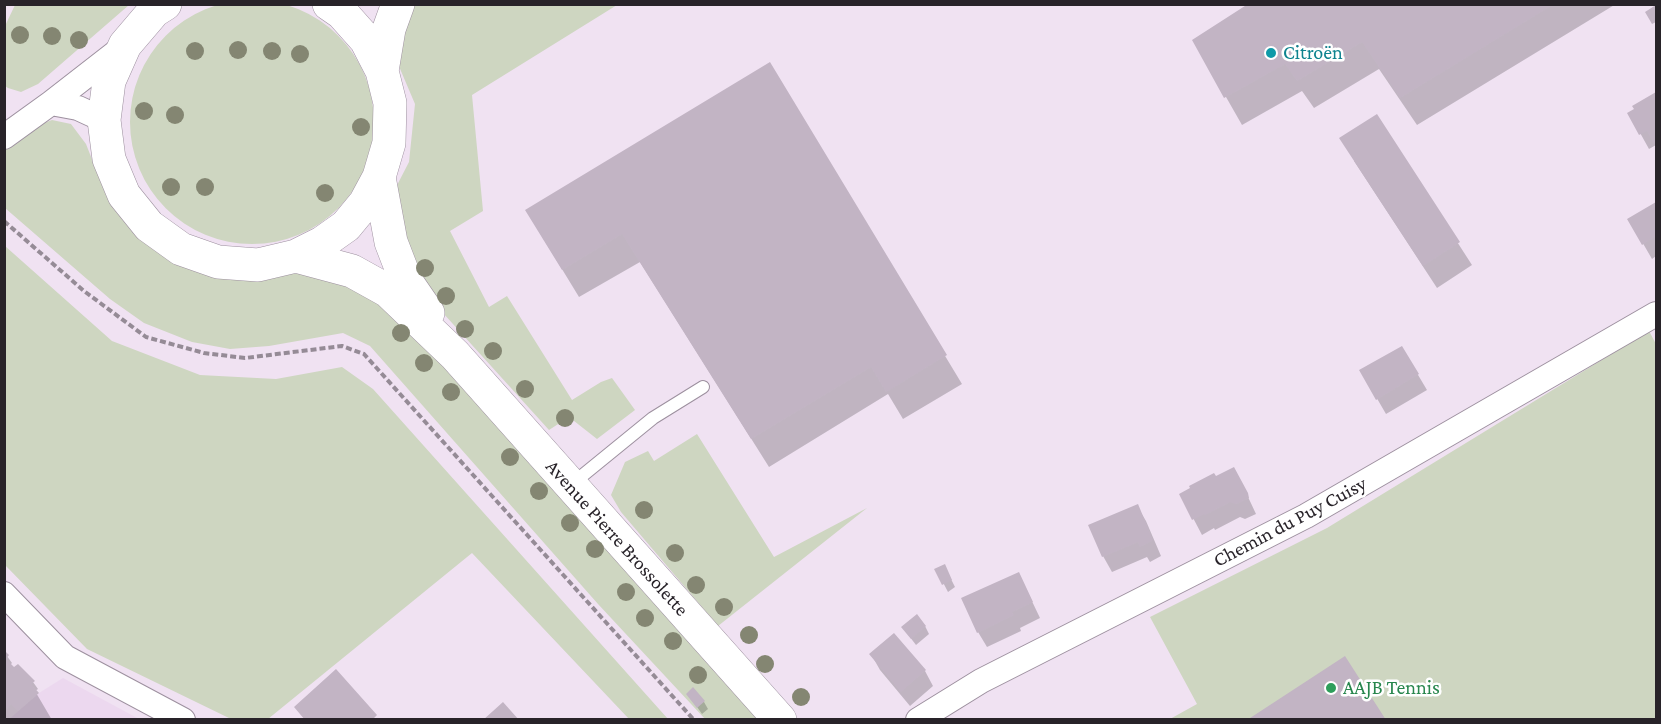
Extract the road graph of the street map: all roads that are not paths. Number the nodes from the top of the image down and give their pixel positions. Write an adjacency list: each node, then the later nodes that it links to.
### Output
1 (165, 4): 4 (main road)
2 (329, 4): 5 (main road)
3 (398, 4): 5 (main road)
4 (125, 45): 6 (street); 7 (main road)
5 (382, 71): 9 (main road)
6 (51, 103): 7 (street); 8 (street)
7 (104, 120): 10 (main road)
8 (6, 133)
9 (379, 177): 10 (main road); 12 (main road, Avenue Pierre Brossolette)
10 (296, 256): 12 (main road, Avenue Pierre Brossolette)
11 (1656, 314): 18 (street, Chemin du Puy Cuisy)
12 (455, 355): 14 (main road, Avenue Pierre Brossolette)
13 (703, 387): 14 (lane)
14 (571, 485): 17 (main road, Avenue Pierre Brossolette)
15 (4, 594): 16 (street)
16 (183, 720)
17 (780, 720)
18 (918, 720)

